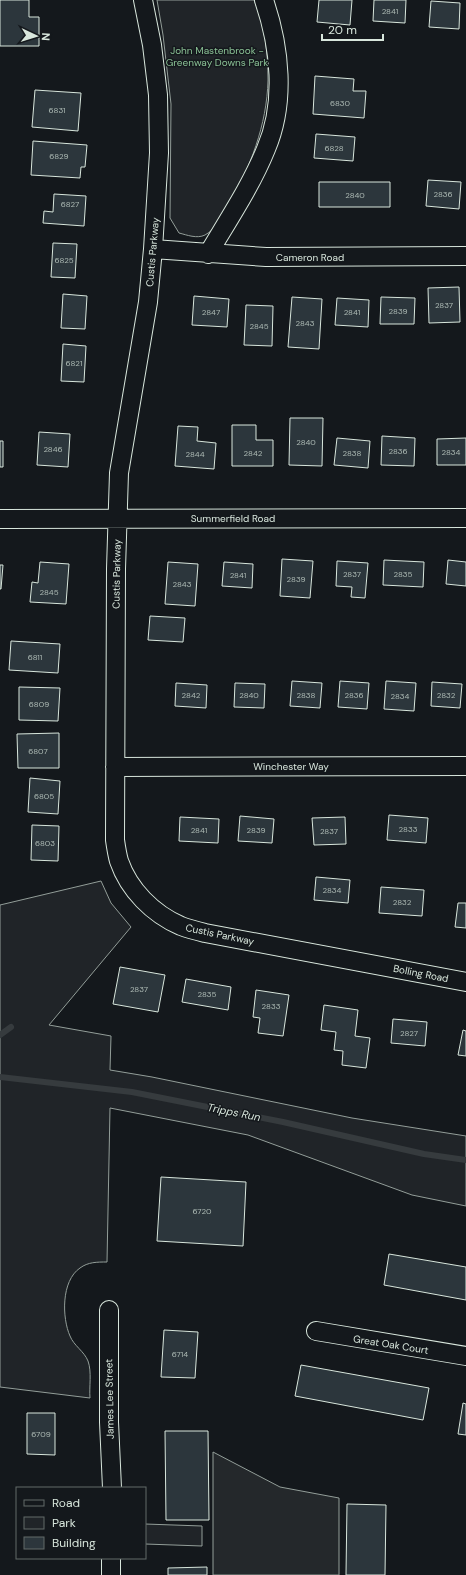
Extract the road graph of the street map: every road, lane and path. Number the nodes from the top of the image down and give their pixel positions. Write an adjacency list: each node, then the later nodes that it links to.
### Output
1 (144, 0): 3 (street, Custis Parkway)
2 (264, 0): 4 (street)
3 (153, 249): 4 (street, Cameron Road); 7 (street, Custis Parkway)
4 (208, 254): 5 (street, Cameron Road)
5 (466, 256)
6 (466, 518): 7 (street, Summerfield Road)
7 (117, 519): 8 (street, Summerfield Road); 10 (street, Custis Parkway)
8 (0, 520)
9 (466, 766): 10 (street, Winchester Way)
10 (115, 767): 11 (street, Custis Parkway)
11 (375, 964): 12 (street, Bolling Road)
12 (466, 982)
13 (109, 1310): 16 (street, James Lee Street)
14 (316, 1331): 15 (street, Great Oak Court)
15 (466, 1356)
16 (112, 1487)
17 (111, 1559): 18 (street)
18 (111, 1575)

